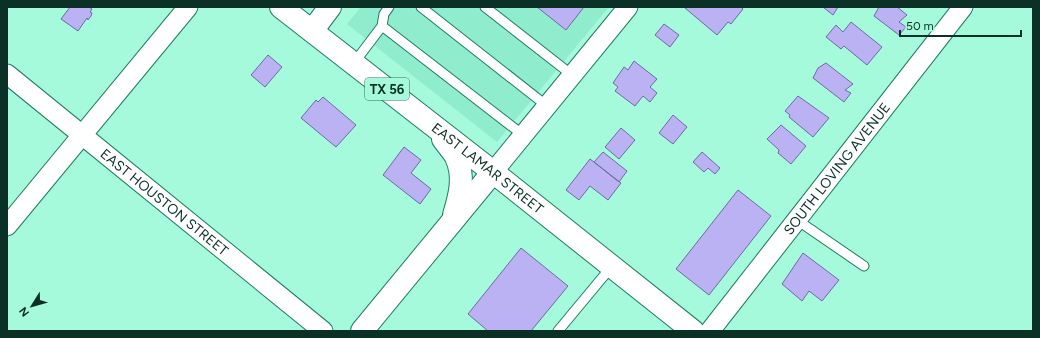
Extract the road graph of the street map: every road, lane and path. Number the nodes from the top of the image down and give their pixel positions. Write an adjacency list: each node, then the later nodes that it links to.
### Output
1 (188, 7): 16 (street)
2 (281, 7): 10 (main road, EAST LAMAR STREET / TX 56)
3 (330, 7): 10 (main road)
4 (389, 7): 9 (lane)
5 (421, 7): 14 (lane)
6 (485, 7): 13 (lane)
7 (628, 7): 13 (street)
8 (963, 7): 19 (street, SOUTH LOVING AVENUE)
9 (382, 26): 11 (lane); 17 (lane)
10 (312, 31): 11 (main road, EAST LAMAR STREET / TX 56)
11 (354, 63): 15 (main road, EAST LAMAR STREET / TX 56)
12 (7, 74): 16 (street, EAST HOUSTON STREET)
13 (572, 75): 14 (street)
14 (547, 106): 17 (street)
15 (433, 125): 18 (main road, EAST LAMAR STREET / TX 56); 20 (main road)
16 (83, 135): 21 (street); 24 (street, EAST HOUSTON STREET)
17 (523, 135): 18 (street)
18 (493, 172): 20 (main road); 22 (main road, EAST LAMAR STREET / TX 56)
19 (797, 220): 23 (lane); 28 (street, SOUTH LOVING AVENUE)
20 (451, 222): 25 (main road)
21 (7, 226)
22 (612, 266): 26 (lane); 27 (main road, EAST LAMAR STREET / TX 56)
23 (864, 266)
24 (322, 331)
25 (362, 331)
26 (558, 331)
27 (693, 331)
28 (710, 331)

